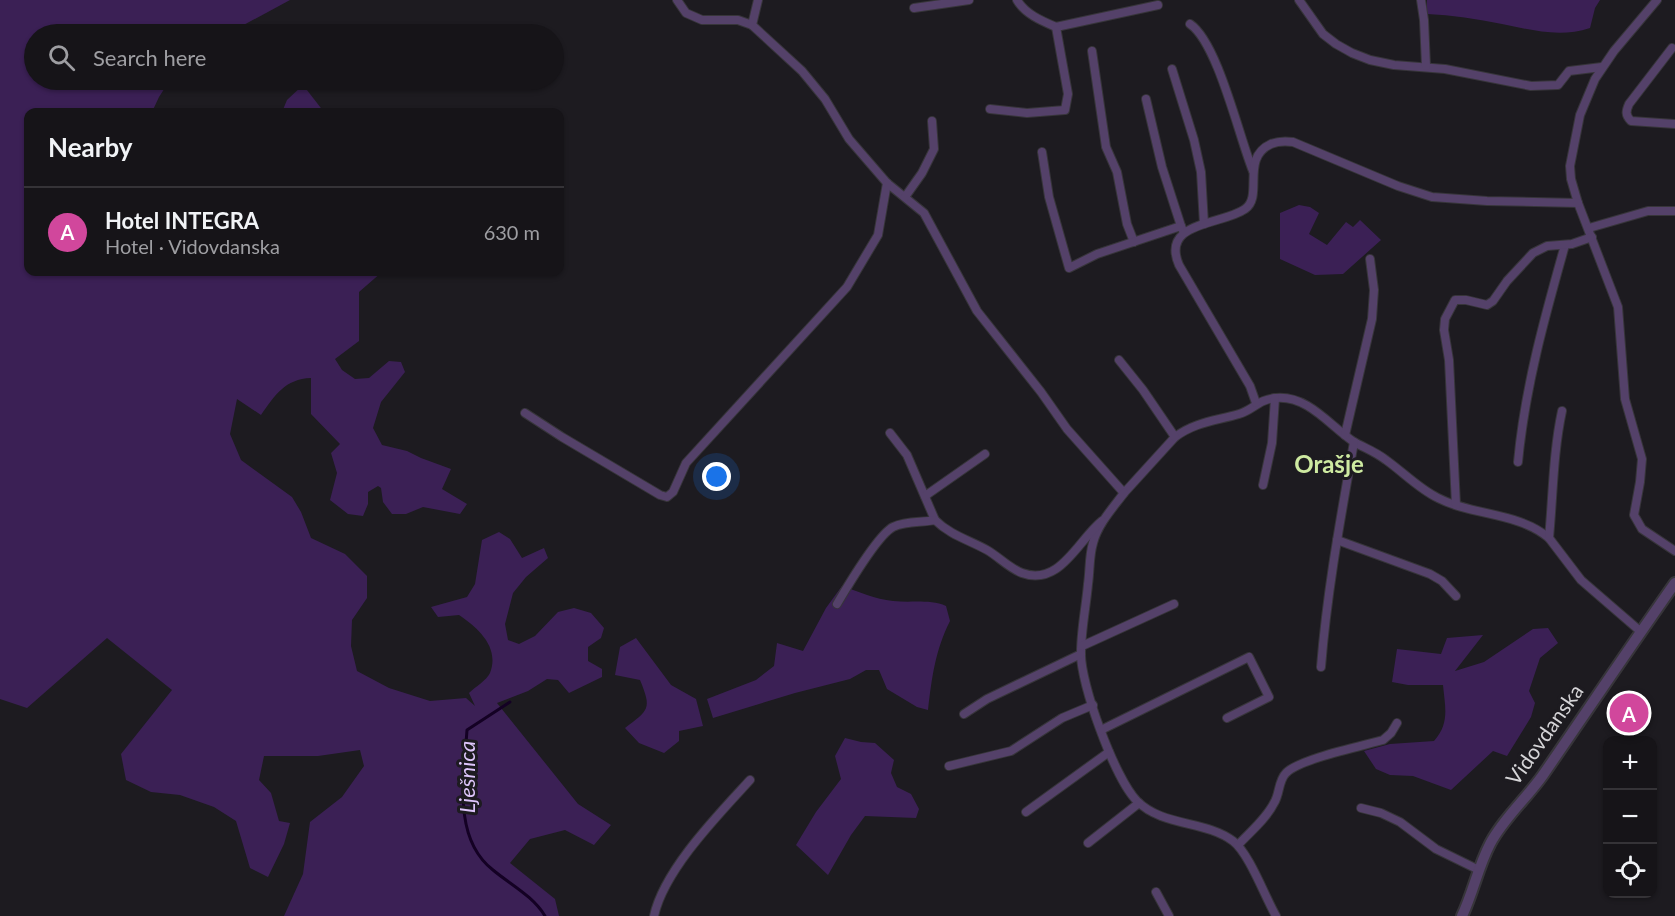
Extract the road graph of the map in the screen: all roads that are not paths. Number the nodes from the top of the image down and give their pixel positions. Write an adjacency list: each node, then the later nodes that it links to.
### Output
1 (677, 0): 11 (street)
2 (758, 0): 11 (street)
3 (969, 0): 9 (street)
4 (1017, 0): 12 (street)
5 (1299, 0): 15 (street)
6 (1420, 0): 15 (street)
7 (1657, 0): 16 (street)
8 (1158, 5): 12 (street)
9 (914, 8)
10 (1190, 24): 23 (street)
11 (752, 25): 24 (street)
12 (1056, 27): 19 (street)
13 (1672, 48): 21 (street)
14 (1092, 51): 32 (street)
15 (1426, 66): 16 (street)
16 (1602, 67): 26 (street)
17 (1172, 69): 28 (street)
18 (1146, 99): 30 (street)
19 (990, 109)
20 (932, 121): 25 (street)
21 (1675, 124)
22 (1042, 152): 32 (street)
23 (1253, 171): 26 (street); 28 (street)
24 (887, 183): 25 (street); 39 (street)
25 (905, 196): 47 (street)
26 (1578, 203): 29 (street)
27 (1675, 211): 29 (street)
28 (1203, 224): 30 (street)
29 (1589, 228): 31 (street)
30 (1182, 229): 32 (street); 37 (street)
31 (1592, 237): 33 (street); 54 (street)
32 (1134, 242)
33 (1565, 245): 45 (street); 49 (street)
34 (1370, 259): 41 (street)
35 (1119, 360): 42 (street)
36 (1275, 398): 37 (street); 41 (street); 46 (street)
37 (1256, 403): 42 (street)
38 (1562, 411): 52 (street)
39 (525, 413)
40 (890, 433): 48 (street)
41 (1345, 435): 43 (street)
42 (1175, 437): 47 (street)
43 (1354, 442): 49 (street); 53 (street)
44 (985, 454): 48 (street)
45 (1518, 462)
46 (1263, 485)
47 (1124, 493): 51 (street)
48 (926, 496): 50 (street)
49 (1456, 505): 52 (street)
50 (935, 520): 51 (street); 57 (street)
51 (1103, 520): 60 (street)
52 (1549, 538): 59 (street)
53 (1337, 540): 56 (street); 61 (street)
54 (1675, 551)
55 (1673, 591): 59 (street, Vidovdanska)
56 (1456, 596)
57 (837, 604)
58 (1174, 604): 60 (street)
59 (1640, 631): 75 (street, Vidovdanska)
60 (1081, 650): 62 (street); 63 (street)
61 (1321, 667)
62 (1092, 705): 66 (street); 68 (street)
63 (964, 714)
64 (1227, 718): 66 (street)
65 (1397, 723): 74 (street)
66 (1101, 730): 67 (street)
67 (1110, 752): 70 (street); 72 (street)
68 (948, 766)
69 (750, 780): 77 (street)
70 (1139, 803): 73 (street); 74 (street)
71 (1361, 808): 75 (street)
72 (1026, 812)
73 (1088, 843)
74 (1238, 845): 79 (street)
75 (1479, 870): 80 (street, Vidovdanska)
76 (1156, 892): 78 (street)
77 (654, 916)
78 (1169, 916)
79 (1276, 916)
80 (1461, 916)

